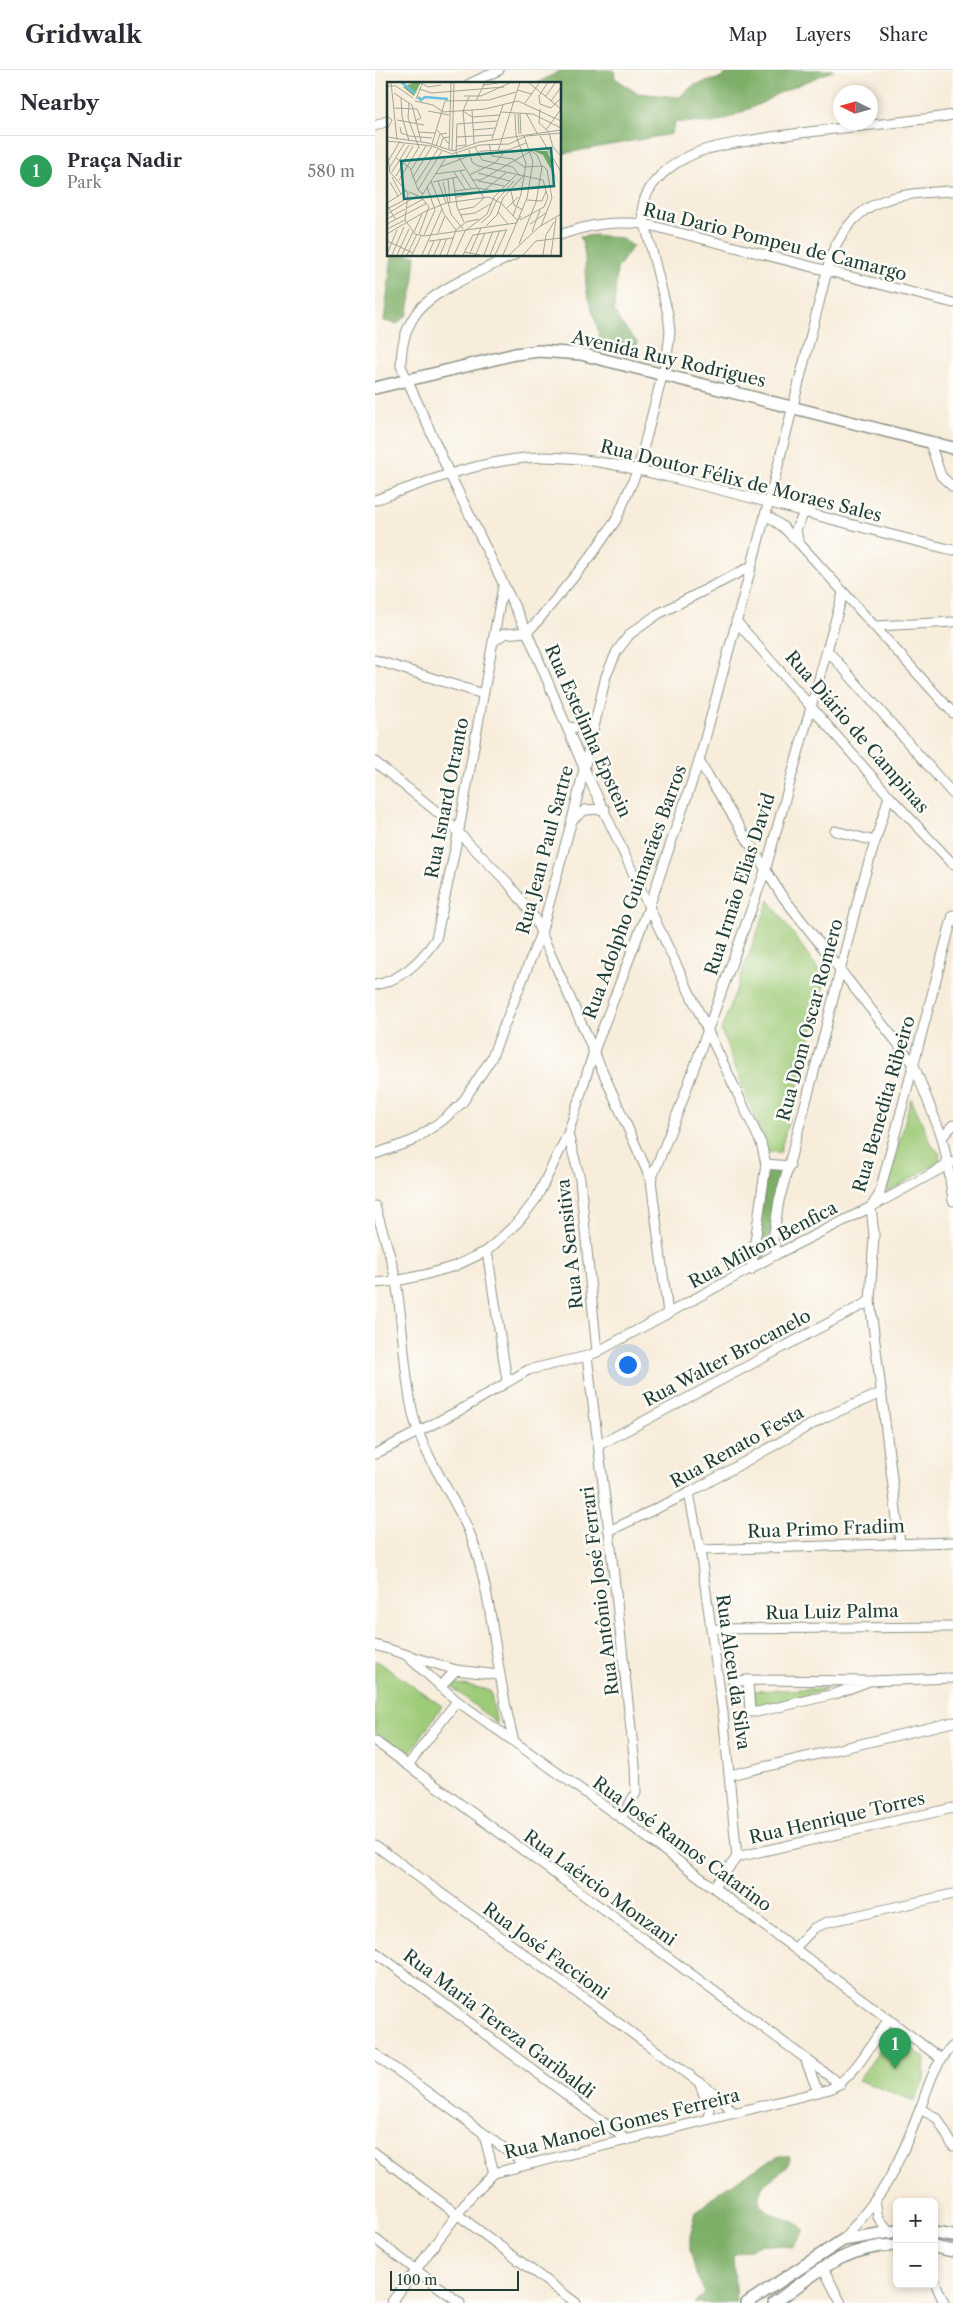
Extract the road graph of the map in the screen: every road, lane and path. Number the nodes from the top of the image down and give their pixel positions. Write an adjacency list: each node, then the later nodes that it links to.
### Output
1 (499, 70): 2 (street)
2 (473, 82)
3 (952, 114): 7 (street)
4 (387, 121): 5 (street)
5 (375, 126)
6 (953, 191): 10 (street, Rua Adolpho Guimarães Barros)
7 (645, 224): 8 (street, Rua Dario Pompeu de Camargo); 10 (street, Rua Dario Pompeu de Camargo); 12 (street)
8 (561, 235)
9 (512, 256): 13 (street)
10 (827, 271): 11 (street, Rua Dario Pompeu de Camargo); 15 (street, Rua Adolpho Guimarães Barros)
11 (953, 303)
12 (662, 374): 13 (main road, Avenida Ruy Rodrigues); 15 (main road, Avenida Ruy Rodrigues); 18 (street)
13 (406, 380): 14 (main road, Avenida Ruy Rodrigues); 19 (street, Rua Estelinha Epstein)
14 (375, 388)
15 (792, 406): 16 (main road, Avenida Ruy Rodrigues); 22 (street, Rua Adolpho Guimarães Barros)
16 (929, 443): 17 (main road, Avenida Ruy Rodrigues); 20 (street)
17 (953, 448)
18 (638, 469): 19 (street, Rua Doutor Félix de Moraes Sales); 22 (street, Rua Doutor Félix de Moraes Sales); 33 (street)
19 (449, 473): 21 (street, Rua Doutor Félix de Moraes Sales); 28 (street, Rua Estelinha Epstein)
20 (953, 487)
21 (375, 500)
22 (769, 501): 23 (street, Rua Doutor Félix de Moraes Sales); 24 (street, Rua Adolpho Guimarães Barros)
23 (805, 511): 25 (street); 26 (street, Rua Doutor Félix de Moraes Sales)
24 (765, 514): 25 (street); 27 (street, Rua Adolpho Guimarães Barros)
25 (799, 543): 29 (street)
26 (953, 550)
27 (750, 567): 30 (street, Rua Adolpho Guimarães Barros); 40 (street, Rua Jean Paul Sartre)
28 (503, 585): 33 (street, Rua Estelinha Epstein); 34 (street, Rua Isnard Otranto)
29 (843, 593): 32 (street); 35 (street, Rua Irmão Elias David)
30 (736, 621): 38 (street, Rua Diário de Campinas); 42 (street, Rua Adolpho Guimarães Barros)
31 (953, 622): 32 (street)
32 (876, 626): 39 (street)
33 (527, 632): 34 (street); 41 (street, Rua Estelinha Epstein)
34 (494, 642): 37 (street, Rua Isnard Otranto)
35 (828, 651): 38 (street, Rua Irmão Elias David); 45 (street)
36 (375, 660): 37 (street)
37 (483, 694): 50 (street, Rua Isnard Otranto)
38 (812, 705): 46 (street, Rua Diário de Campinas); 53 (street, Rua Irmão Elias David)
39 (953, 713)
40 (595, 723): 41 (street); 44 (street, Rua Jean Paul Sartre)
41 (567, 727): 44 (street, Rua Estelinha Epstein)
42 (699, 761): 53 (street); 54 (street, Rua Adolpho Guimarães Barros)
43 (375, 762): 50 (street)
44 (584, 768): 47 (street, Rua Estelinha Epstein); 48 (street, Rua Jean Paul Sartre)
45 (953, 794)
46 (889, 796): 51 (street, Rua Dom Oscar Romero); 52 (street, Rua Diário de Campinas)
47 (605, 809): 48 (street); 54 (street, Rua Estelinha Epstein)
48 (572, 820): 56 (street, Rua Jean Paul Sartre)
49 (835, 831): 51 (street)
50 (458, 835): 56 (street); 58 (street, Rua Isnard Otranto)
51 (875, 841): 57 (street, Rua Dom Oscar Romero)
52 (953, 864)
53 (765, 871): 57 (street); 59 (street, Rua Irmão Elias David)
54 (649, 907): 59 (street, Rua Estelinha Epstein); 60 (street, Rua Adolpho Guimarães Barros)
55 (953, 916): 61 (street, Rua Benedita Ribeiro)
56 (541, 932): 60 (street); 65 (street, Rua Jean Paul Sartre)
57 (841, 969): 61 (street); 68 (street, Rua Dom Oscar Romero)
58 (375, 985)
59 (707, 1033): 66 (street, Rua Estelinha Epstein); 69 (street, Rua Irmão Elias David)
60 (594, 1051): 63 (street, Rua Adolpho Guimarães Barros); 69 (street)
61 (913, 1063): 64 (street); 72 (street, Rua Benedita Ribeiro)
62 (953, 1125): 64 (street)
63 (568, 1134): 73 (street, Rua Adolpho Guimarães Barros); 80 (street, Rua A Sensitiva)
64 (942, 1137): 67 (street)
65 (375, 1154)
66 (766, 1164): 68 (street); 75 (street, Rua Estelinha Epstein)
67 (951, 1164): 70 (street); 72 (street, Rua Milton Benfica)
68 (790, 1166): 74 (street, Rua Dom Oscar Romero)
69 (651, 1180): 79 (street)
70 (953, 1201)
71 (375, 1206): 76 (street)
72 (871, 1207): 74 (street, Rua Milton Benfica); 78 (street, Rua Benedita Ribeiro)
73 (487, 1251): 76 (street, Rua Adolpho Guimarães Barros); 82 (street)
74 (777, 1254): 75 (street, Rua Milton Benfica)
75 (751, 1270): 79 (street, Rua Milton Benfica)
76 (396, 1281): 77 (street, Rua Adolpho Guimarães Barros); 84 (street)
77 (375, 1283)
78 (870, 1301): 83 (street, Rua Benedita Ribeiro); 85 (street, Rua Walter Brocanelo)
79 (668, 1314): 80 (street, Rua Milton Benfica)
80 (597, 1352): 81 (street, Rua Milton Benfica)
81 (587, 1356): 82 (street, Rua Milton Benfica); 85 (street, Rua Antônio José Ferrari)
82 (507, 1381): 84 (street, Rua Milton Benfica)
83 (881, 1393): 87 (street, Rua Renato Festa); 90 (street, Rua Benedita Ribeiro)
84 (419, 1431): 86 (street, Rua Milton Benfica); 97 (street)
85 (599, 1445): 88 (street, Rua Antônio José Ferrari)
86 (375, 1454)
87 (689, 1493): 88 (street, Rua Renato Festa); 91 (street, Rua Alceu da Silva)
88 (609, 1531): 110 (street, Rua Antônio José Ferrari)
89 (953, 1542): 90 (street, Rua Primo Fradim)
90 (900, 1543): 91 (street, Rua Primo Fradim)
91 (700, 1550): 93 (street, Rua Alceu da Silva)
92 (953, 1628): 93 (street, Rua Luiz Palma)
93 (711, 1629): 108 (street, Rua Alceu da Silva)
94 (375, 1645): 95 (street)
95 (406, 1655): 96 (street); 102 (street, Rua José Ramos Catarino)
96 (456, 1670): 97 (street); 102 (street)
97 (499, 1675): 106 (street)
98 (953, 1678): 100 (street)
99 (748, 1680): 100 (street); 100 (street); 101 (street)
100 (869, 1681)
101 (733, 1682)
102 (440, 1687): 103 (street, Rua José Ramos Catarino)
103 (457, 1700): 106 (street, Rua José Ramos Catarino); 107 (street)
104 (953, 1722): 108 (street)
105 (375, 1741): 107 (street, Rua Laércio Monzani)
106 (514, 1741): 110 (street, Rua José Ramos Catarino)
107 (408, 1766): 121 (street, Rua Laércio Monzani)
108 (730, 1775): 112 (street, Rua Alceu da Silva)
109 (953, 1808): 112 (street, Rua Henrique Torres)
110 (621, 1818): 113 (street, Rua José Ramos Catarino)
111 (375, 1845): 122 (street, Rua José Faccioni)
112 (737, 1857): 113 (street, Rua Henrique Torres)
113 (714, 1887): 115 (street, Rua José Ramos Catarino)
114 (953, 1894): 115 (street)
115 (796, 1947): 117 (street, Rua José Ramos Catarino)
116 (375, 1952): 129 (street, Rua Maria Tereza Garibaldi)
117 (889, 2019): 120 (street, Rua José Ramos Catarino); 123 (street)
118 (953, 2046): 120 (street)
119 (375, 2054): 128 (street)
120 (940, 2058): 125 (street)
121 (806, 2060): 123 (street, Rua Laércio Monzani); 124 (street)
122 (699, 2082): 126 (street, Rua José Faccioni); 127 (street)
123 (840, 2084): 124 (street, Rua Manoel Gomes Ferreira)
124 (818, 2092): 126 (street, Rua Manoel Gomes Ferreira)
125 (920, 2109): 130 (street); 134 (street)
126 (734, 2112): 127 (street, Rua Manoel Gomes Ferreira)
127 (710, 2119): 129 (street, Rua Manoel Gomes Ferreira)
128 (484, 2135): 132 (street); 133 (street)
129 (627, 2140): 132 (street, Rua Manoel Gomes Ferreira)
130 (953, 2146)
131 (375, 2153): 135 (street)
132 (526, 2164): 133 (street, Rua Manoel Gomes Ferreira)
133 (494, 2173): 135 (street, Rua Manoel Gomes Ferreira)
134 (875, 2200): 136 (street); 140 (street)
135 (457, 2215): 145 (street, Rua Manoel Gomes Ferreira); 149 (street)
136 (893, 2231): 140 (main road)
137 (938, 2234): 138 (main road)
138 (953, 2236)
139 (375, 2239): 145 (street)
140 (843, 2240): 150 (main road)
141 (893, 2245): 144 (main road)
142 (938, 2248): 143 (main road)
143 (953, 2251)
144 (823, 2268): 151 (main road); 152 (street)
145 (416, 2269): 147 (street, Rua Manoel Gomes Ferreira); 148 (street)
146 (937, 2288): 153 (street)
147 (391, 2303)
148 (461, 2303)
149 (576, 2303)
150 (747, 2303)
151 (774, 2303)
152 (841, 2303)
153 (944, 2303)

